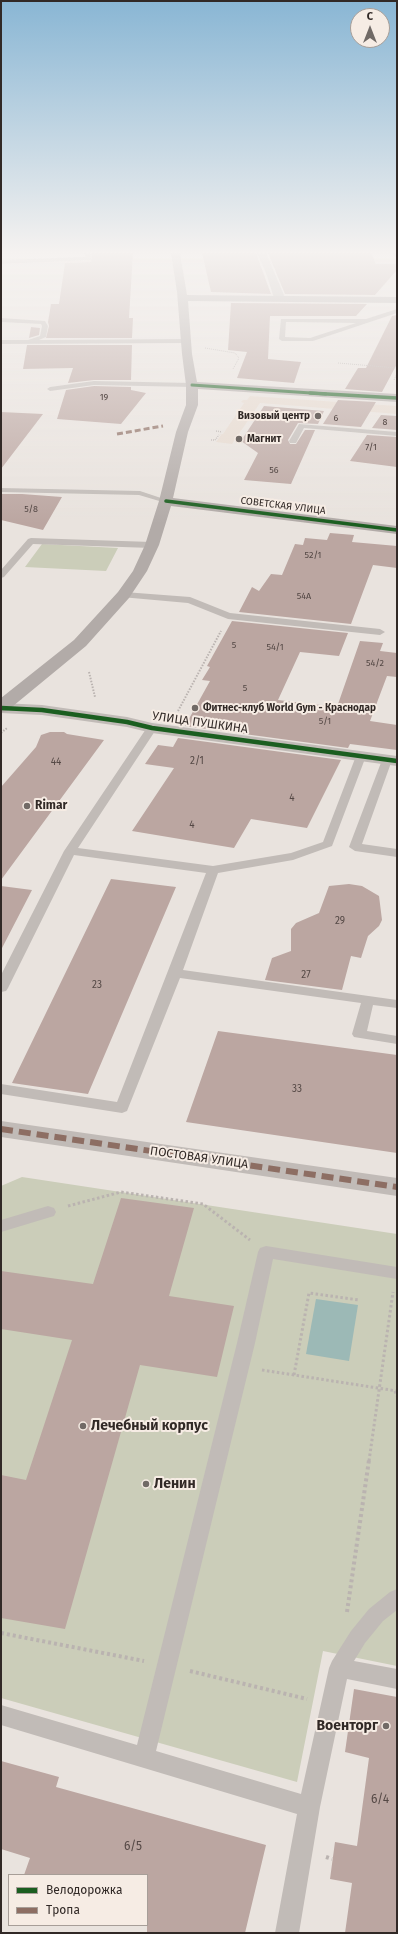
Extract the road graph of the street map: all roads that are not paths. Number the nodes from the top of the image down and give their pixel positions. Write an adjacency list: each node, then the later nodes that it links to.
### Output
1 (187, 343): 2 (main road)
2 (192, 384): 3 (lane); 4 (main road); 8 (main road)
3 (50, 389)
4 (396, 397)
5 (397, 434): 6 (lane)
6 (293, 441)
7 (1, 490): 8 (lane)
8 (166, 501): 9 (main road, СОВЕТСКАЯ УЛИЦА); 10 (main road)
9 (397, 530)
10 (152, 545): 11 (lane); 12 (main road)
11 (1, 575)
12 (124, 594): 13 (lane); 14 (main road)
13 (380, 632)
14 (1, 708): 15 (street, УЛИЦА ПУШКИНА)
15 (152, 728): 16 (street, УЛИЦА ПУШКИНА); 18 (lane)
16 (361, 756): 17 (street, УЛИЦА ПУШКИНА); 20 (lane)
17 (392, 761): 19 (lane)
18 (70, 851): 20 (lane); 22 (lane)
19 (397, 853)
20 (213, 870): 21 (lane)
21 (175, 973): 23 (lane); 26 (lane)
22 (1, 988)
23 (368, 1000): 24 (lane); 25 (lane)
24 (397, 1004)
25 (397, 1040)
26 (1, 1090)
27 (1, 1129): 28 (street, ПОСТОВАЯ УЛИЦА)
28 (397, 1187)
29 (48, 1212): 30 (lane)
30 (1, 1226)
31 (396, 1273): 36 (lane)
32 (397, 1598): 33 (lane)
33 (339, 1668): 34 (lane); 37 (lane)
34 (397, 1679)
35 (1, 1714): 36 (lane)
36 (144, 1758): 37 (lane)
37 (309, 1807): 38 (lane)
38 (287, 1933)

